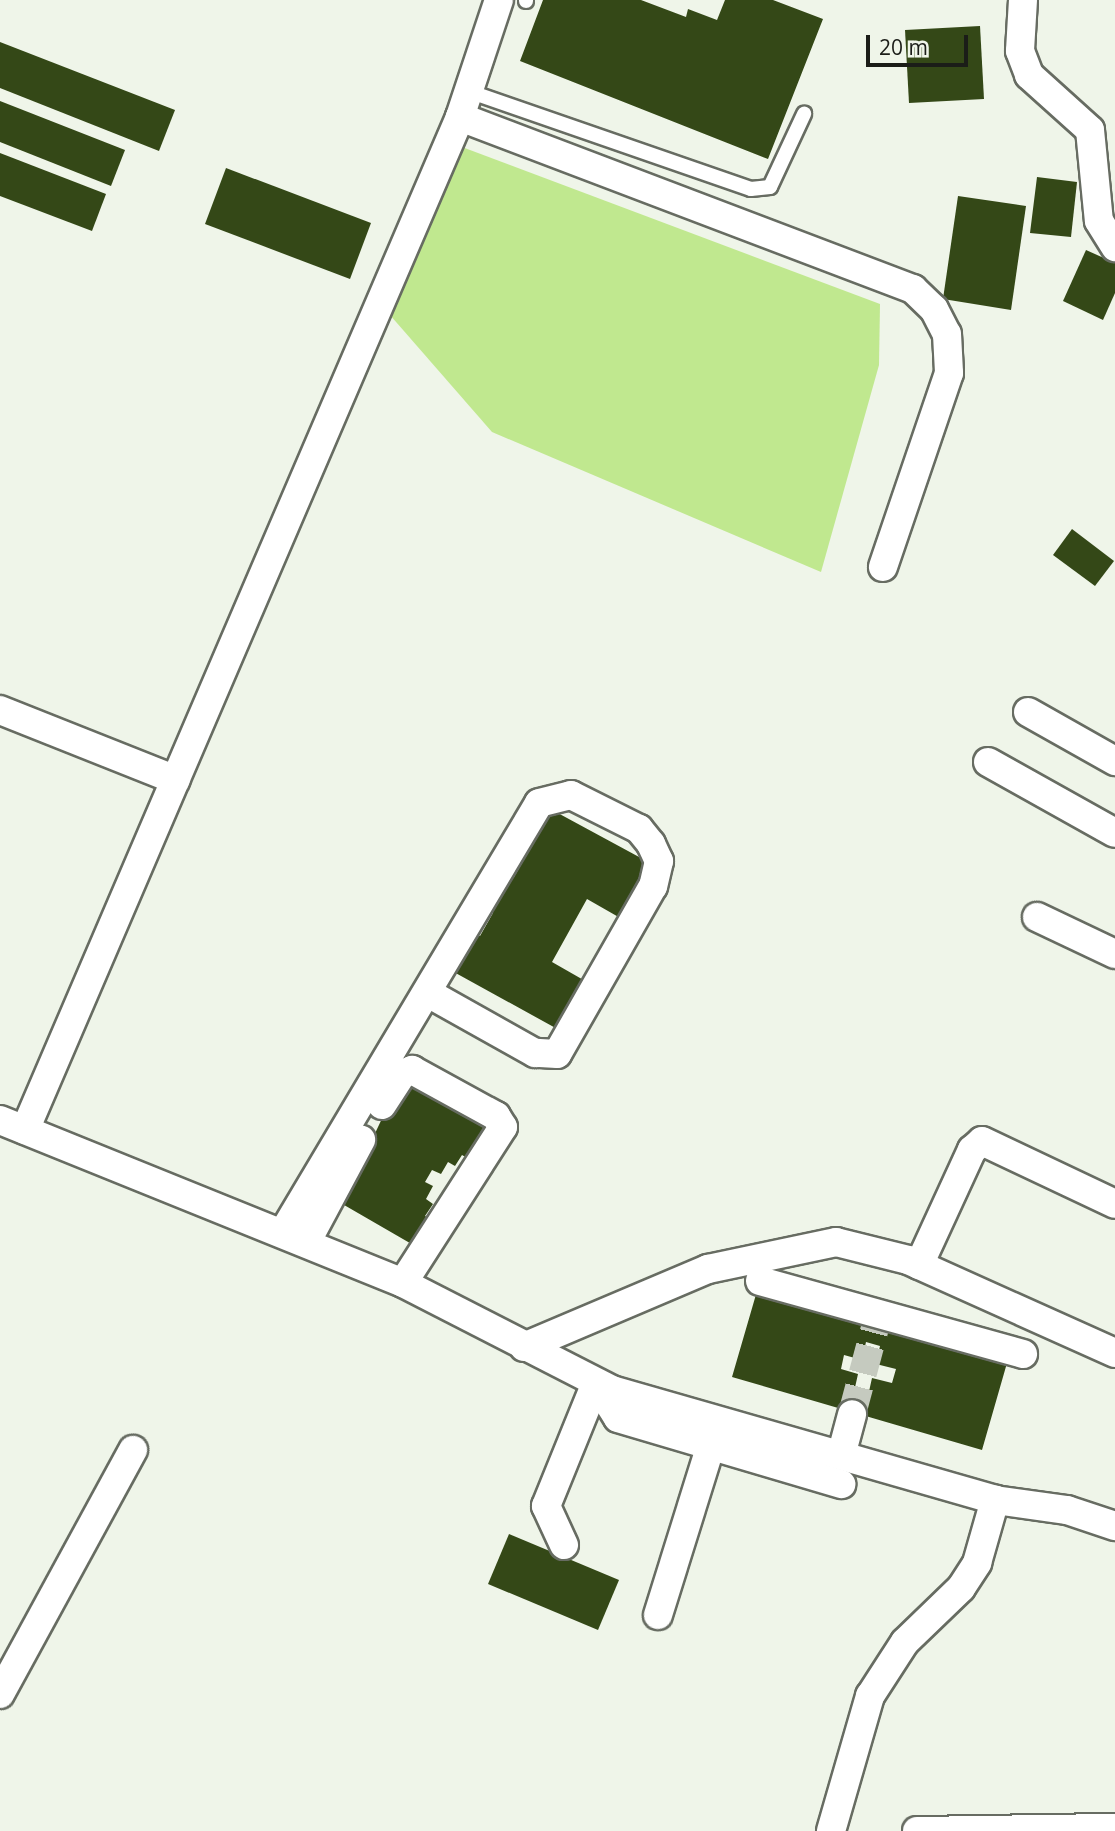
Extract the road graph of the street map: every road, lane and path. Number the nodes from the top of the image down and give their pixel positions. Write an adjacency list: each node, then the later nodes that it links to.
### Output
1 (499, 0): 3 (street)
2 (1023, 0): 6 (street)
3 (468, 90): 4 (lane); 5 (street)
4 (804, 114)
5 (460, 117): 7 (street); 12 (street)
6 (1115, 247)
7 (883, 567)
8 (0, 710): 12 (street)
9 (1028, 712): 10 (street)
10 (1115, 761)
11 (988, 762): 13 (street)
12 (176, 780): 17 (street)
13 (1115, 833)
14 (1037, 917): 15 (street)
15 (1115, 954)
16 (430, 994): 16 (street); 19 (street)
17 (13, 1125): 19 (street)
18 (1115, 1204): 20 (street)
19 (295, 1236): 22 (street); 22 (street)
20 (919, 1265): 23 (street); 24 (street)
21 (760, 1282): 25 (street)
22 (402, 1283): 23 (street)
23 (524, 1347): 26 (street)
24 (1115, 1353)
25 (1023, 1354)
26 (596, 1382): 28 (street); 30 (street); 34 (street)
27 (852, 1414): 30 (street)
28 (711, 1445): 31 (street); 35 (street)
29 (133, 1450): 36 (street)
30 (842, 1452): 32 (street)
31 (841, 1484)
32 (995, 1500): 33 (street); 38 (street)
33 (1115, 1526)
34 (564, 1545)
35 (658, 1615)
36 (0, 1694)
37 (1115, 1828): 39 (street)
38 (831, 1831)
39 (917, 1831)

